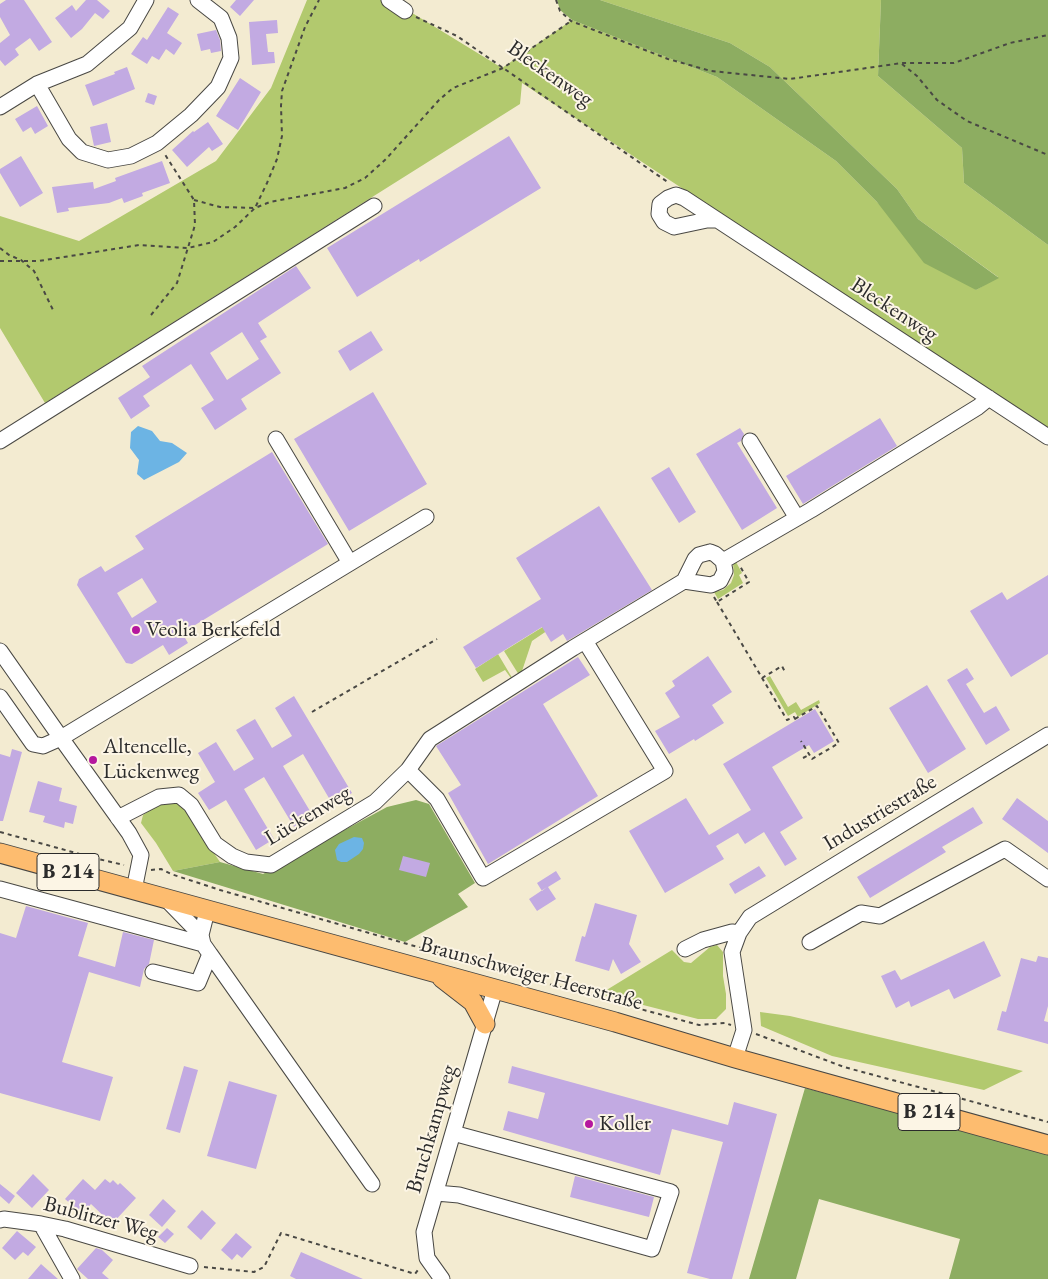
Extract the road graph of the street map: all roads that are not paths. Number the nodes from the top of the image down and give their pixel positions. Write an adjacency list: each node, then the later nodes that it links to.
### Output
1 (146, 0): 5 (street)
2 (198, 0): 5 (street)
3 (388, 0): 4 (street)
4 (405, 11)
5 (37, 84): 6 (street)
6 (0, 107)
7 (374, 206): 12 (street)
8 (716, 220): 8 (street, Bleckenweg); 9 (street, Bleckenweg)
9 (989, 398): 10 (street, Bleckenweg); 15 (street)
10 (1048, 438)
11 (276, 439): 17 (street)
12 (0, 441)
13 (750, 441): 15 (street)
14 (426, 517): 17 (street)
15 (797, 518): 16 (street)
16 (723, 561): 18 (street); 18 (street)
17 (350, 563): 23 (street)
18 (684, 581): 19 (street)
19 (585, 641): 24 (street); 24 (street)
20 (0, 651): 23 (street)
21 (0, 697): 23 (street)
22 (1048, 735): 32 (street, Industriestraße)
23 (60, 738): 25 (street)
24 (408, 770): 25 (street, Lückenweg)
25 (118, 818): 29 (street)
26 (0, 853): 29 (main road, Braunschweiger Heerstraße / B 214)
27 (1048, 879): 33 (street)
28 (0, 889): 34 (street)
29 (134, 890): 30 (main road, Braunschweiger Heerstraße / B 214)
30 (167, 900): 31 (main road, Braunschweiger Heerstraße / B 214); 34 (street)
31 (207, 911): 34 (street); 37 (main road, Braunschweiger Heerstraße / B 214)
32 (739, 933): 35 (street); 40 (street, Industriestraße)
33 (810, 942)
34 (205, 944): 36 (street); 43 (street)
35 (684, 948)
36 (153, 972)
37 (432, 972): 38 (main road, Braunschweiger Heerstraße / B 214); 39 (main road)
38 (495, 989): 39 (street, Bruchkampweg); 40 (main road, Braunschweiger Heerstraße / B 214)
39 (485, 1024): 41 (street, Bruchkampweg)
40 (736, 1058): 42 (main road, Braunschweiger Heerstraße / B 214)
41 (453, 1133): 44 (street, Bruchkampweg); 44 (street)
42 (1048, 1145)
43 (372, 1184)
44 (436, 1192): 49 (street, Bruchkampweg)
45 (0, 1220): 46 (street, Bublitzer Weg)
46 (41, 1224): 47 (street, Bublitzer Weg); 48 (street)
47 (190, 1266)
48 (72, 1279)
49 (442, 1279)

